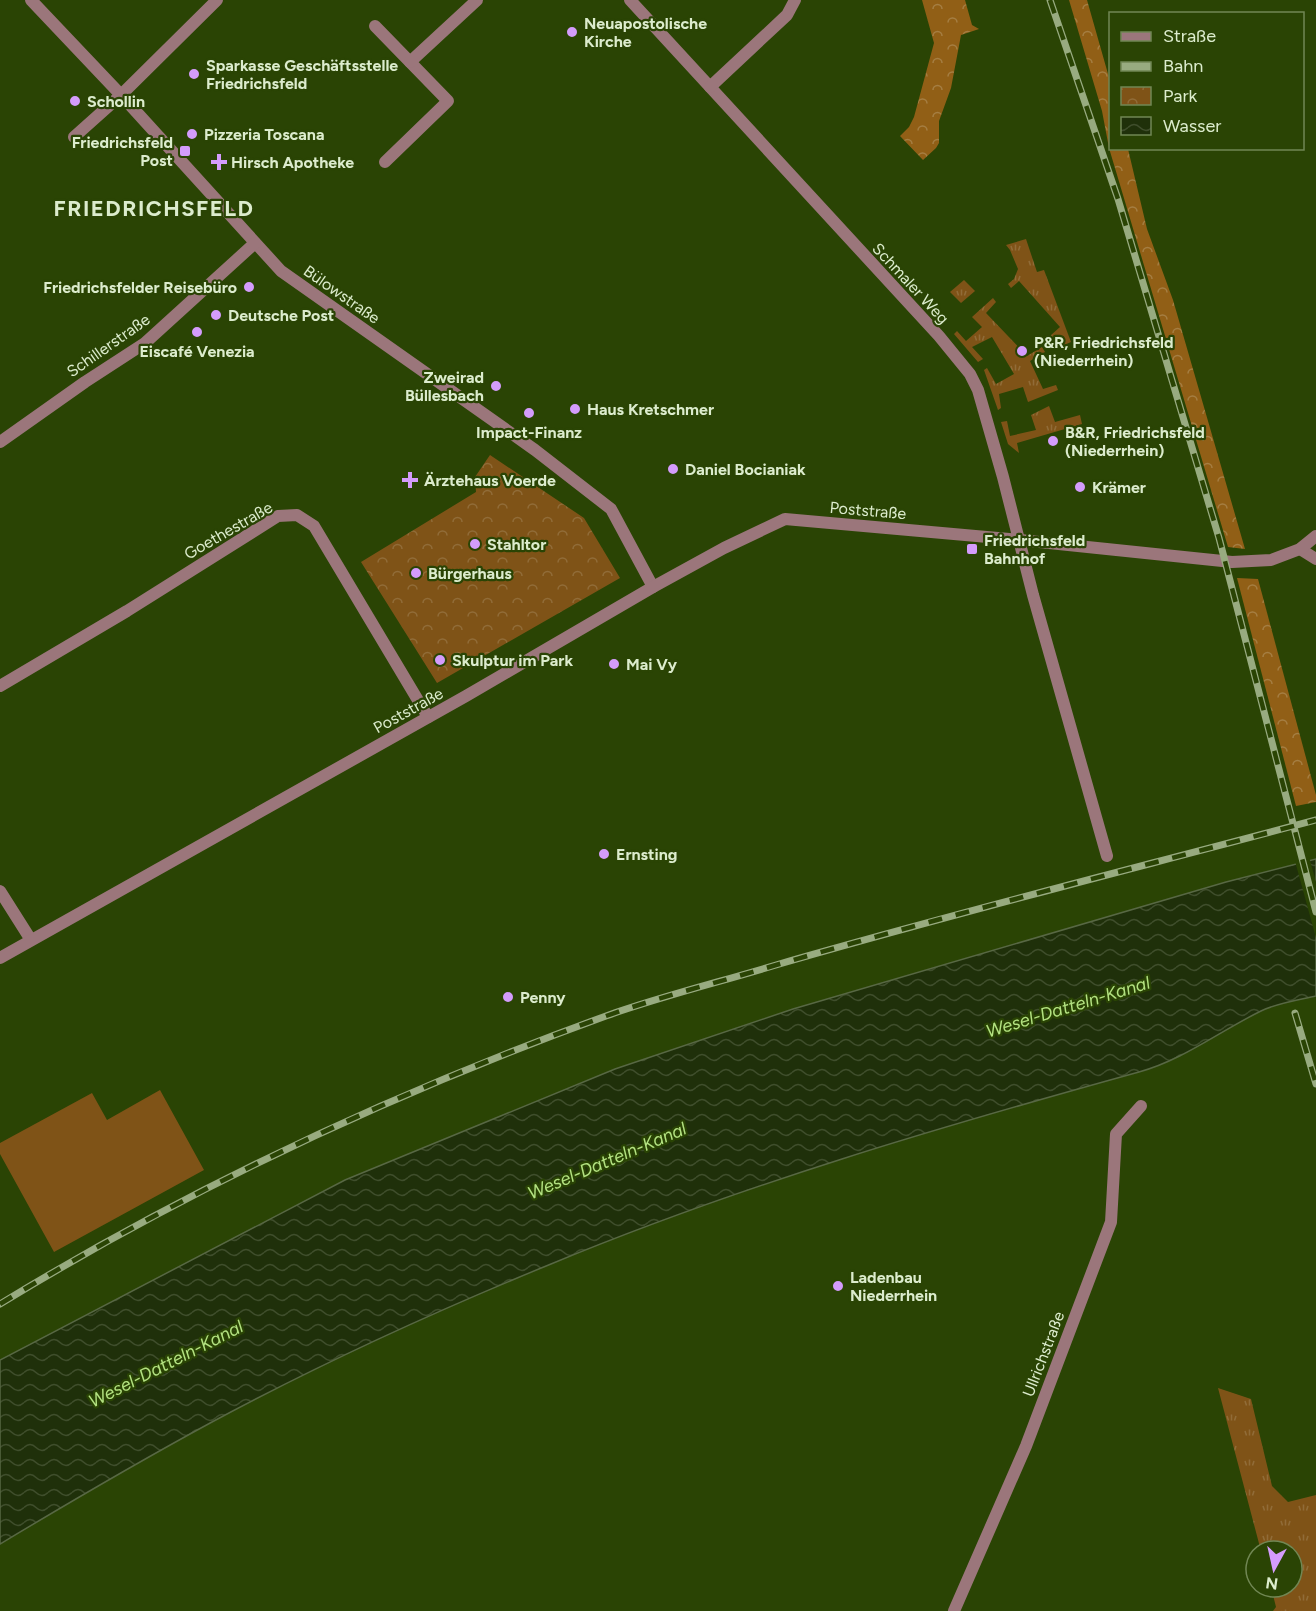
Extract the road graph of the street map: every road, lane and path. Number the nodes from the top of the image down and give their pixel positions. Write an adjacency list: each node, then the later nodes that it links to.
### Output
1 (31, 0): 9 (street, Bülowstraße)
2 (217, 0): 9 (street)
3 (477, 0): 7 (street)
4 (630, 0): 8 (street, Schmaler Weg)
5 (795, 0): 8 (street)
6 (375, 26): 7 (street)
7 (410, 62): 11 (street)
8 (710, 87): 15 (street, Schmaler Weg)
9 (121, 95): 10 (street); 12 (street, Bülowstraße)
10 (74, 137)
11 (385, 162)
12 (255, 243): 13 (street, Schillerstraße); 18 (street, Bülowstraße)
13 (0, 442)
14 (1316, 536): 16 (street, Poststraße)
15 (1020, 540): 16 (street, Poststraße); 18 (street, Poststraße); 21 (street)
16 (1300, 549): 17 (street)
17 (1316, 560)
18 (653, 587): 20 (street, Poststraße)
19 (0, 686): 20 (street, Goethestraße)
20 (428, 717): 23 (street, Poststraße)
21 (1107, 856)
22 (0, 891): 23 (street)
23 (31, 940): 24 (street, Poststraße)
24 (0, 958)
25 (1141, 1106): 26 (street, Ullrichstraße)
26 (954, 1611)

